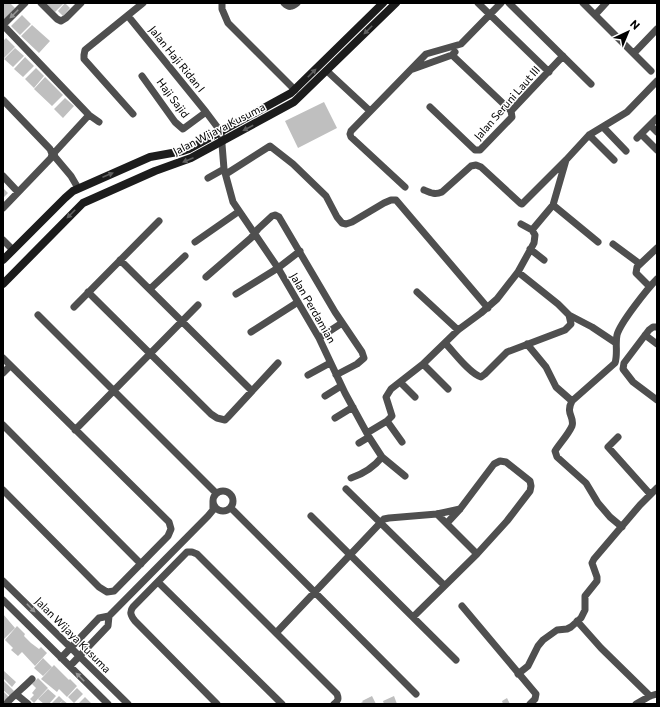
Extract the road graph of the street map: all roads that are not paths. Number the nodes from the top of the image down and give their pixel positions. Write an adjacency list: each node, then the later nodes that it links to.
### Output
1 (25, 3): 18 (street, one-way to 18)
2 (41, 3): 3 (street)
3 (81, 3)
4 (143, 3): 17 (street)
5 (222, 3): 31 (street)
6 (284, 3): 7 (street)
7 (297, 3)
8 (383, 3): 31 (street, Jalan Wijaya Kusuma, one-way to 8)
9 (396, 3): 25 (street, Jalan Wijaya Kusuma, one-way to 25)
10 (478, 3): 15 (street)
11 (501, 3): 15 (street)
12 (509, 3): 23 (street)
13 (583, 3): 16 (street)
14 (606, 3): 16 (street)
15 (490, 14): 20 (street); 27 (street)
16 (595, 14): 21 (street)
17 (128, 16): 36 (street, Jalan Haji Ridan I); 37 (street)
18 (3, 25): 38 (street)
19 (657, 30): 21 (street)
20 (462, 44): 22 (street); 24 (street)
21 (634, 54): 26 (street)
22 (452, 55): 24 (street); 35 (street)
23 (563, 56): 27 (street, Jalan Seruni Laut III); 30 (street)
24 (412, 69): 34 (street)
25 (327, 71): 34 (street); 46 (street, Jalan Wijaya Kusuma, one-way to 46)
26 (651, 71)
27 (549, 72): 35 (street, Jalan Seruni Laut III)
28 (142, 76): 36 (street, Haji Sajid)
29 (657, 81): 42 (street)
30 (591, 84)
31 (295, 90): 43 (street, Jalan Wijaya Kusuma)
32 (3, 100): 57 (street)
33 (430, 107): 35 (street, Jalan Seruni Laut III)
34 (370, 111): 54 (street)
35 (511, 111)
36 (206, 112): 43 (street, Jalan Haji Ridan I)
37 (133, 114)
38 (89, 115): 40 (street); 55 (street)
39 (657, 118): 41 (street)
40 (99, 122)
41 (650, 125): 44 (street); 47 (street)
42 (603, 127): 45 (street); 48 (street)
43 (221, 132): 46 (street, Jalan Perdamian); 55 (street, Jalan Wijaya Kusuma, one-way to 43)
44 (657, 132)
45 (589, 135): 49 (street); 50 (street)
46 (222, 142): 51 (street, Jalan Perdamian); 66 (street, Jalan Wijaya Kusuma, one-way to 66)
47 (657, 150)
48 (626, 152)
49 (566, 160): 56 (street); 58 (street)
50 (614, 160)
51 (225, 171): 53 (street); 60 (street, Jalan Perdamian); 95 (street)
52 (3, 176): 57 (street)
53 (208, 178)
54 (405, 187)
55 (78, 188): 62 (street, Jalan Wijaya Kusuma)
56 (424, 190)
57 (18, 192): 59 (street)
58 (553, 205): 64 (street); 70 (street)
59 (3, 208)
60 (238, 212): 67 (street, Jalan Perdamian); 69 (street)
61 (159, 221): 79 (street)
62 (40, 223): 65 (street, Jalan Wijaya Kusuma); 66 (street)
63 (521, 224): 64 (street)
64 (532, 230): 74 (street)
65 (30, 233): 71 (street); 75 (street, Jalan Wijaya Kusuma)
66 (51, 234): 71 (street, Jalan Wijaya Kusuma)
67 (254, 234): 76 (street); 82 (street, Jalan Perdamian); 84 (street)
68 (3, 240): 75 (street)
69 (195, 242)
70 (598, 242)
71 (41, 244): 86 (street, Jalan Wijaya Kusuma)
72 (613, 244): 81 (street)
73 (657, 248): 81 (street)
74 (530, 249): 80 (street); 83 (street)
75 (13, 250): 78 (street, Jalan Wijaya Kusuma)
76 (300, 251): 82 (street); 99 (street)
77 (185, 256): 88 (street)
78 (3, 260)
79 (120, 260): 88 (street); 89 (street)
80 (544, 260)
81 (640, 264): 87 (street)
82 (278, 268): 91 (street); 92 (street, Jalan Perdamian)
83 (518, 272): 95 (street); 97 (street)
84 (206, 277)
85 (657, 279): 87 (street)
86 (3, 284)
87 (650, 286): 106 (street)
88 (150, 289): 98 (street)
89 (88, 292): 94 (street); 109 (street)
90 (417, 292): 101 (street)
91 (236, 294)
92 (298, 302): 102 (street); 104 (street, Jalan Perdamian)
93 (198, 305): 98 (street)
94 (74, 307)
95 (488, 308): 101 (street)
96 (38, 315): 121 (street)
97 (569, 315): 106 (street); 107 (street)
98 (182, 322): 109 (street); 122 (street)
99 (342, 323): 104 (street); 116 (street)
100 (657, 327): 103 (street)
101 (458, 330): 105 (street)
102 (251, 332)
103 (645, 335): 108 (street); 125 (street)
104 (319, 338): 111 (street, Jalan Perdamian)
105 (445, 343): 107 (street); 113 (street)
106 (616, 343): 126 (street)
107 (527, 344): 126 (street)
108 (657, 344)
109 (150, 354): 121 (street); 122 (street)
110 (3, 358): 114 (street)
111 (330, 363): 116 (street, Jalan Perdamian); 117 (street)
112 (278, 364): 122 (street)
113 (423, 364): 118 (street); 120 (street)
114 (10, 366): 115 (street); 131 (street)
115 (3, 373)
116 (336, 375): 119 (street, Jalan Perdamian)
117 (308, 376)
118 (400, 382): 124 (street); 129 (street)
119 (341, 386): 123 (street); 127 (street, Jalan Perdamian)
120 (448, 389)
121 (114, 391): 131 (street); 143 (street)
122 (252, 391)
123 (324, 396)
124 (415, 397)
125 (657, 400)
126 (572, 402): 151 (street)
127 (352, 407): 128 (street); 132 (street, Jalan Perdamian)
128 (335, 418)
129 (387, 421): 132 (street); 134 (street)
130 (3, 425): 154 (street)
131 (75, 430): 154 (street)
132 (368, 435): 135 (street); 136 (street, Jalan Perdamian)
133 (618, 437): 142 (street)
134 (402, 442)
135 (359, 443)
136 (382, 456): 137 (street, Jalan Perdamian); 138 (street)
137 (405, 476)
138 (351, 478)
139 (657, 488): 142 (street)
140 (346, 489): 149 (street)
141 (3, 490): 154 (street)
142 (650, 494): 151 (street)
143 (214, 497): 144 (street); 144 (street); 147 (street)
144 (227, 509): 147 (street); 158 (street)
145 (460, 509): 146 (street); 150 (street); 153 (street)
146 (437, 514): 149 (street); 150 (street)
147 (208, 516): 161 (street)
148 (311, 516): 152 (street)
149 (381, 523): 152 (street); 157 (street)
150 (447, 523): 153 (street)
151 (622, 527): 163 (street)
152 (350, 554): 158 (street); 162 (street)
153 (477, 554): 157 (street)
154 (141, 564)
155 (3, 581): 165 (street, Jalan Wijaya Kusuma, one-way to 165)
156 (158, 582): 164 (street); 179 (street); 180 (street)
157 (444, 585): 162 (street)
158 (314, 592): 164 (street); 172 (street)
159 (3, 600): 167 (street)
160 (462, 606): 170 (street)
161 (109, 616): 165 (street); 166 (street)
162 (413, 617): 168 (street)
163 (577, 621): 170 (street); 174 (street)
164 (276, 633): 181 (street)
165 (71, 648): 166 (street, Jalan Wijaya Kusuma); 167 (street)
166 (80, 656): 169 (street); 178 (street, Jalan Wijaya Kusuma)
167 (61, 658): 169 (street)
168 (456, 660)
169 (70, 666): 177 (street, one-way to 169)
170 (518, 674): 182 (street)
171 (32, 679): 173 (street)
172 (416, 694)
173 (17, 695): 175 (street); 176 (street)
174 (654, 695): 183 (street)
175 (6, 704)
176 (28, 704)
177 (108, 704)
178 (128, 704)
179 (217, 704)
180 (282, 704)
181 (334, 704)
182 (530, 704)
183 (636, 704)

